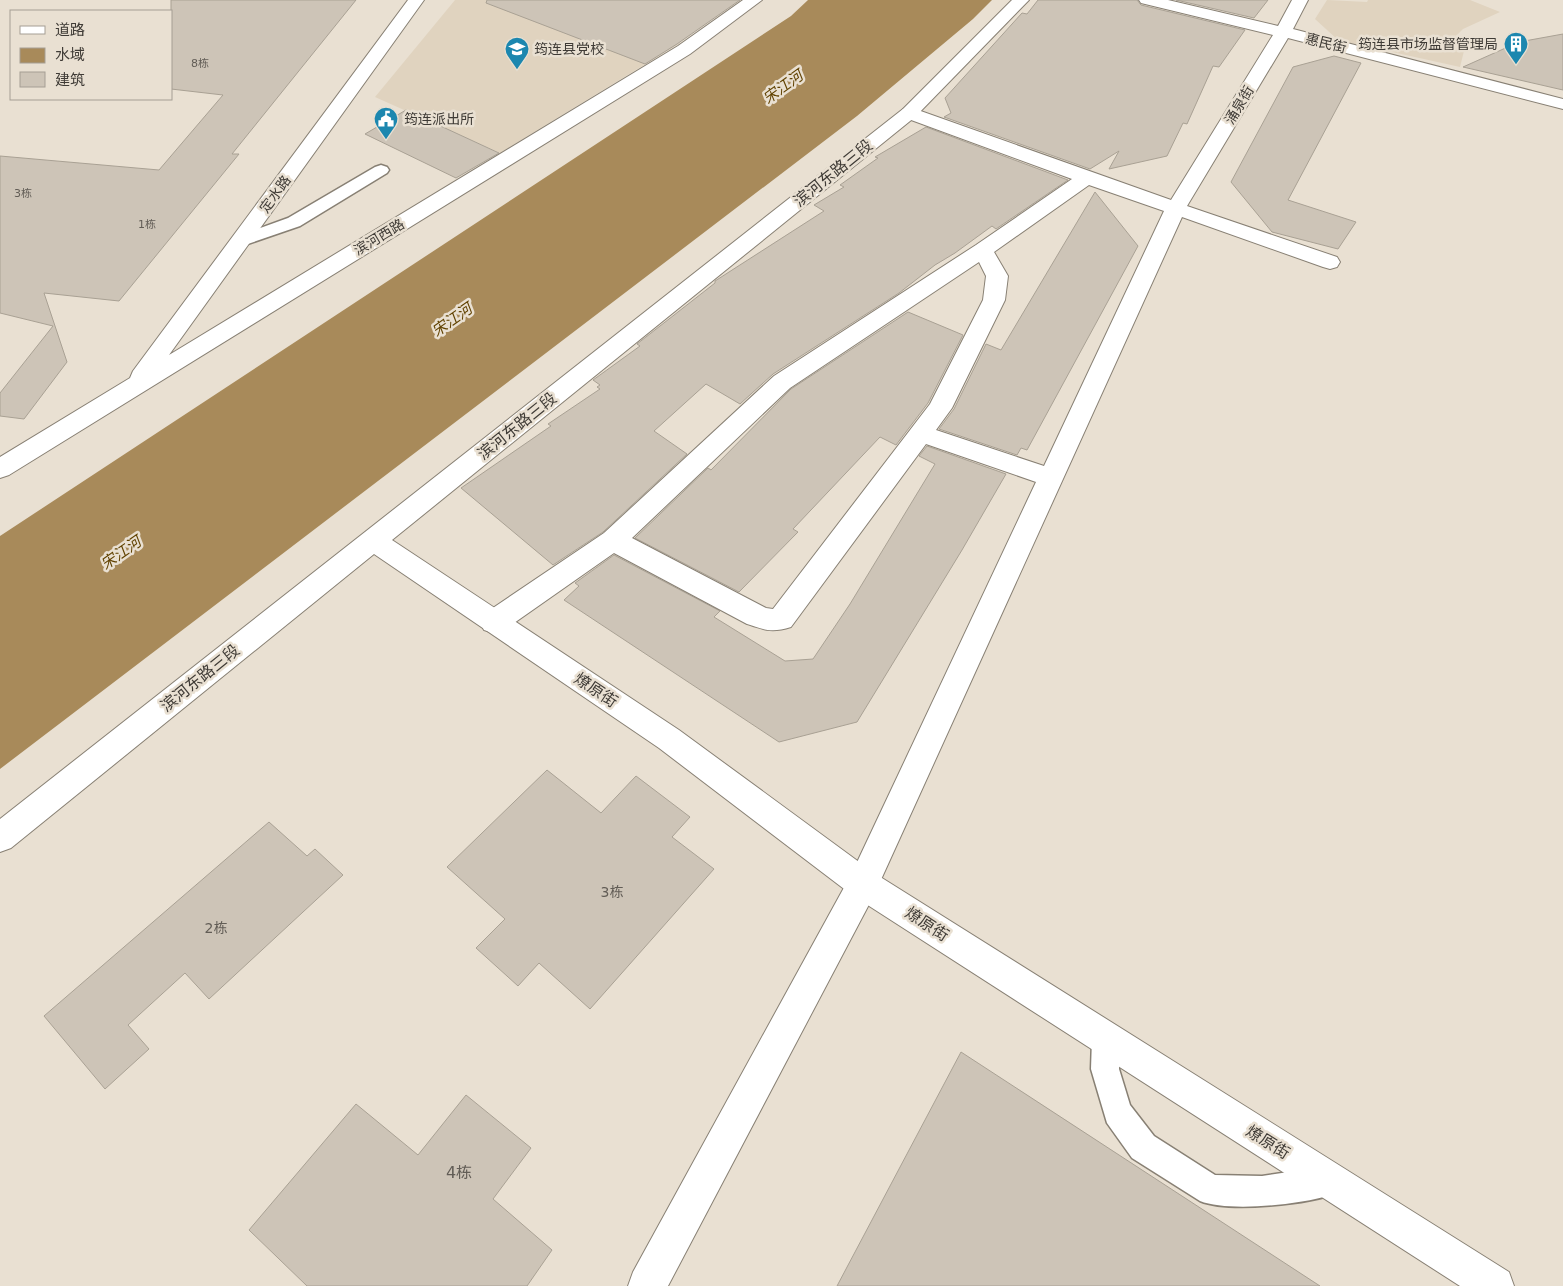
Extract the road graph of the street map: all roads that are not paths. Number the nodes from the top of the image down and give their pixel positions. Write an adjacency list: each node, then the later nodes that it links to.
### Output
1 (416, 0): 12 (street, 定水路)
2 (754, 0): 15 (street, 滨河西路)
3 (1021, 0): 8 (street, 滨河东路三段)
4 (1147, 0): 6 (street, 惠民街)
5 (1300, 0): 6 (street, 涌泉街)
6 (1284, 32): 7 (street, 惠民街); 11 (street, 涌泉街)
7 (1563, 104)
8 (909, 113): 10 (street); 19 (street, 滨河东路三段)
9 (381, 170): 12 (lane)
10 (1087, 178): 11 (street); 13 (street)
11 (1176, 208): 14 (street); 18 (street, 涌泉街)
12 (239, 242): 15 (street, 定水路)
13 (983, 250): 16 (street); 20 (street)
14 (1330, 262)
15 (133, 388): 17 (street, 滨河西路)
16 (921, 434): 18 (street); 20 (street)
17 (0, 469)
18 (1051, 478): 23 (street, 涌泉街)
19 (373, 540): 21 (street, 燎原街); 22 (street, 滨河东路三段)
20 (612, 540): 21 (street)
21 (494, 622): 23 (street, 燎原街)
22 (0, 838)
23 (863, 884): 24 (street, 燎原街); 26 (street, 涌泉街)
24 (1106, 1039): 25 (street, 燎原街); 25 (lane)
25 (1329, 1180): 27 (street, 燎原街)
26 (647, 1286)
27 (1495, 1286)

